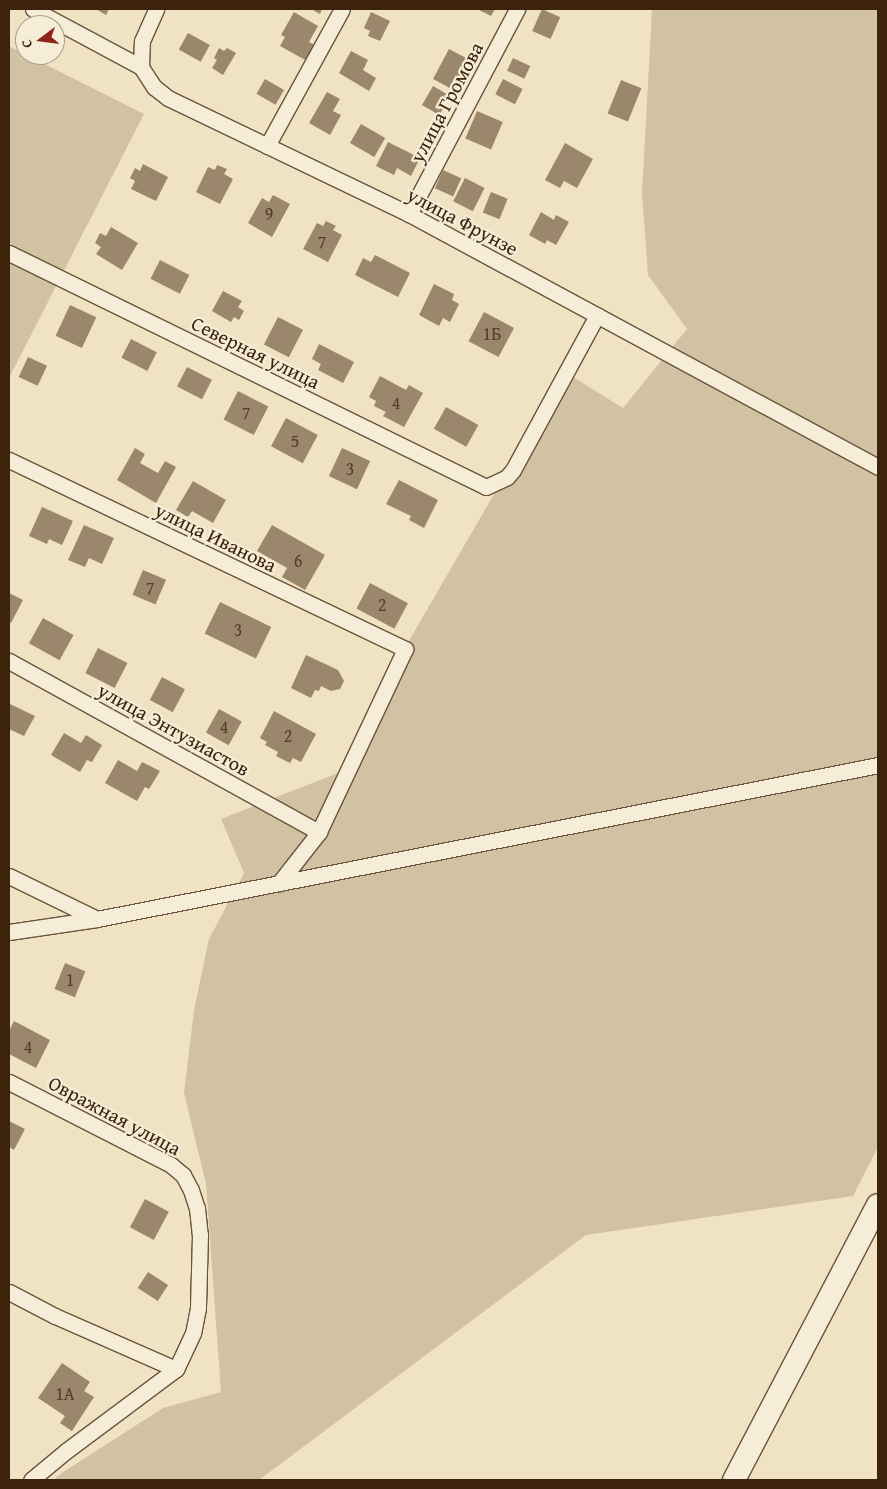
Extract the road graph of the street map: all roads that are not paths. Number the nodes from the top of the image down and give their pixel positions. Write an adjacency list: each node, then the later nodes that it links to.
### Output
1 (33, 9): 5 (street, улица Фрунзе)
2 (156, 9): 5 (street)
3 (342, 9): 6 (street)
4 (518, 9): 7 (street, улица Громова)
5 (141, 67): 6 (street, улица Фрунзе)
6 (267, 146): 7 (street, улица Фрунзе)
7 (410, 214): 9 (street, улица Фрунзе)
8 (9, 253): 9 (street, Северная улица)
9 (597, 315): 11 (street, улица Фрунзе)
10 (9, 460): 14 (street, улица Иванова)
11 (878, 467)
12 (9, 661): 14 (street, улица Энтузиастов)
13 (878, 765): 16 (street)
14 (319, 832): 16 (street)
15 (9, 876): 17 (street)
16 (279, 883): 17 (street)
17 (97, 919): 18 (street)
18 (9, 932)
19 (9, 1082): 22 (street, Овражная улица)
20 (878, 1205): 24 (street)
21 (9, 1292): 22 (street)
22 (176, 1369): 23 (street)
23 (31, 1480)
24 (734, 1480)

